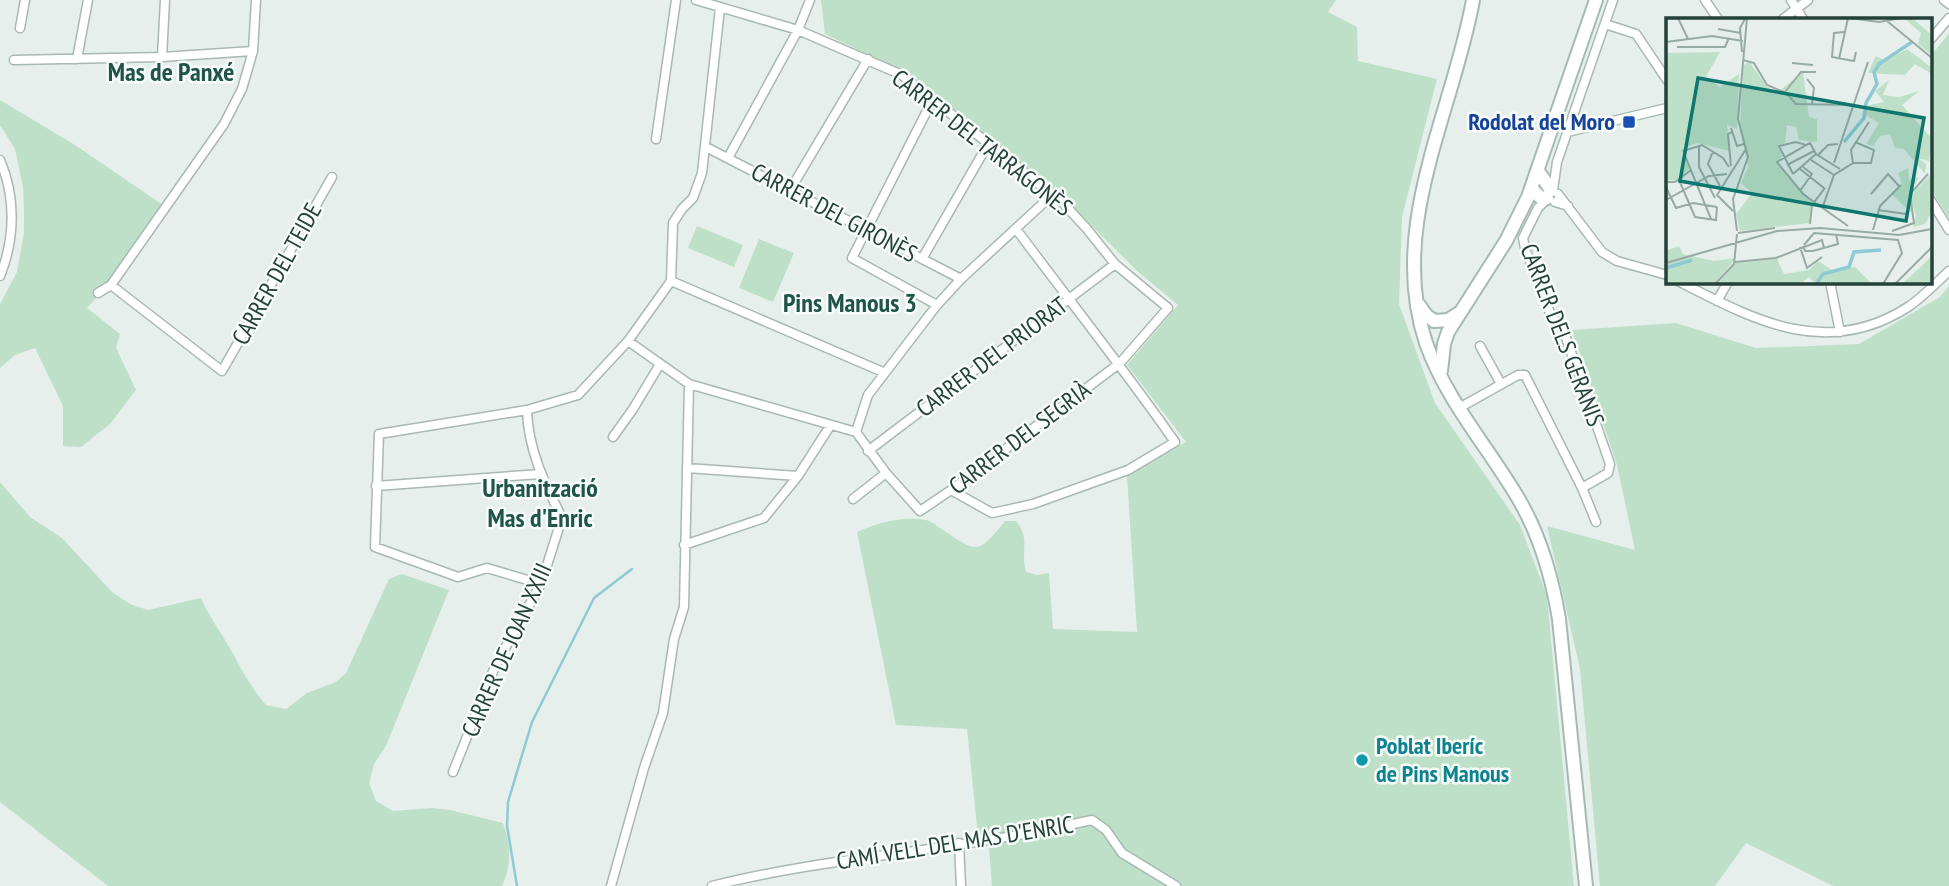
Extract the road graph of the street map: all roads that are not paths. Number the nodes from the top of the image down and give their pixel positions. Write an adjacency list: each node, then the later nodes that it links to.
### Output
1 (25, 0): 23 (street)
2 (88, 0): 28 (street)
3 (165, 0): 27 (street)
4 (256, 0): 26 (street)
5 (676, 0): 35 (street)
6 (696, 0): 16 (street, CARRER DEL TARRAGONÈS)
7 (810, 0): 24 (street)
8 (1473, 0): 63 (main road)
9 (1596, 0): 42 (main road)
10 (1613, 0): 22 (street)
11 (1705, 0): 18 (street)
12 (1790, 0): 17 (street)
13 (1808, 0): 17 (street)
14 (1944, 0): 15 (street)
15 (1949, 4)
16 (720, 8): 24 (street, CARRER DEL TARRAGONÈS); 37 (street)
17 (1796, 9): 19 (street); 20 (street)
18 (1717, 18)
19 (1784, 18)
20 (1802, 18)
21 (1949, 18): 25 (street)
22 (1605, 24): 31 (street); 34 (street)
23 (20, 28)
24 (798, 30): 29 (street, CARRER DEL TARRAGONÈS); 38 (street)
25 (1932, 38)
26 (253, 51): 27 (street); 58 (street)
27 (162, 57): 28 (street)
28 (77, 59): 30 (street)
29 (868, 59): 32 (street, CARRER DEL TARRAGONÈS); 41 (street)
30 (14, 60)
31 (1666, 79)
32 (933, 99): 36 (street, CARRER DEL TARRAGONÈS); 46 (street)
33 (1666, 108): 34 (street)
34 (1567, 132): 42 (street)
35 (656, 139)
36 (988, 144): 43 (street, CARRER DEL TARRAGONÈS); 48 (street)
37 (706, 147): 38 (street, CARRER DEL GIRONÈS); 54 (street)
38 (728, 158): 41 (street, CARRER DEL GIRONÈS)
39 (0, 160): 52 (street)
40 (332, 177): 58 (street, CARRER DEL TEIDE)
41 (790, 190): 46 (street, CARRER DEL GIRONÈS)
42 (1548, 193): 51 (street); 63 (main road); 84 (street, CARRER DELS GERANIS)
43 (1051, 196): 45 (street); 49 (street, CARRER DEL TARRAGONÈS)
44 (1932, 202): 47 (street)
45 (1016, 229): 53 (street); 60 (street)
46 (866, 230): 48 (street, CARRER DEL GIRONÈS); 62 (street)
47 (1949, 230)
48 (922, 259): 53 (street, CARRER DEL GIRONÈS)
49 (1115, 264): 60 (street, CARRER DEL PRIORAT); 67 (street, CARRER DEL TARRAGONÈS)
50 (1949, 271): 64 (street)
51 (1666, 275)
52 (0, 276)
53 (961, 279): 62 (street)
54 (671, 281): 65 (street); 69 (street)
55 (1684, 284): 61 (street)
56 (1727, 284): 61 (street)
57 (1830, 284): 64 (street)
58 (111, 285): 59 (street)
59 (98, 293)
60 (1068, 299): 67 (street); 78 (street, CARRER DEL PRIORAT)
61 (1717, 301): 64 (street)
62 (937, 305): 69 (street)
63 (1435, 331): 70 (main road); 70 (main road)
64 (1839, 332)
65 (628, 341): 68 (street); 74 (street)
66 (1480, 346): 72 (street)
67 (1120, 363): 85 (street, CARRER DEL SEGRIÀ); 85 (street)
68 (660, 364): 71 (street); 77 (street)
69 (883, 372): 76 (street)
70 (1440, 375): 73 (main road)
71 (689, 384): 75 (street); 79 (street)
72 (1501, 384): 73 (street); 84 (street)
73 (1459, 408): 96 (main road)
74 (527, 410): 81 (street, CARRER DE JOAN XXIII); 83 (street)
75 (830, 426): 76 (street); 82 (street)
76 (856, 432): 78 (street)
77 (612, 437)
78 (868, 451): 80 (street)
79 (687, 468): 82 (street); 88 (street)
80 (886, 473): 85 (street, CARRER DEL SEGRIÀ); 86 (street)
81 (540, 474): 83 (street); 89 (street, CARRER DE JOAN XXIII)
82 (798, 476): 88 (street)
83 (376, 486): 89 (street)
84 (1582, 488): 87 (street)
85 (951, 491)
86 (853, 499)
87 (1596, 522)
88 (684, 545): 92 (street)
89 (541, 584): 90 (street, CARRER DE JOAN XXIII)
90 (453, 772)
91 (959, 843): 93 (street, CAMÍ VELL DEL MAS D'ENRIC); 94 (street); 95 (street, CAMÍ VELL DEL MAS D'ENRIC)
92 (611, 886)
93 (712, 886)
94 (961, 886)
95 (1176, 886)
96 (1586, 886)

